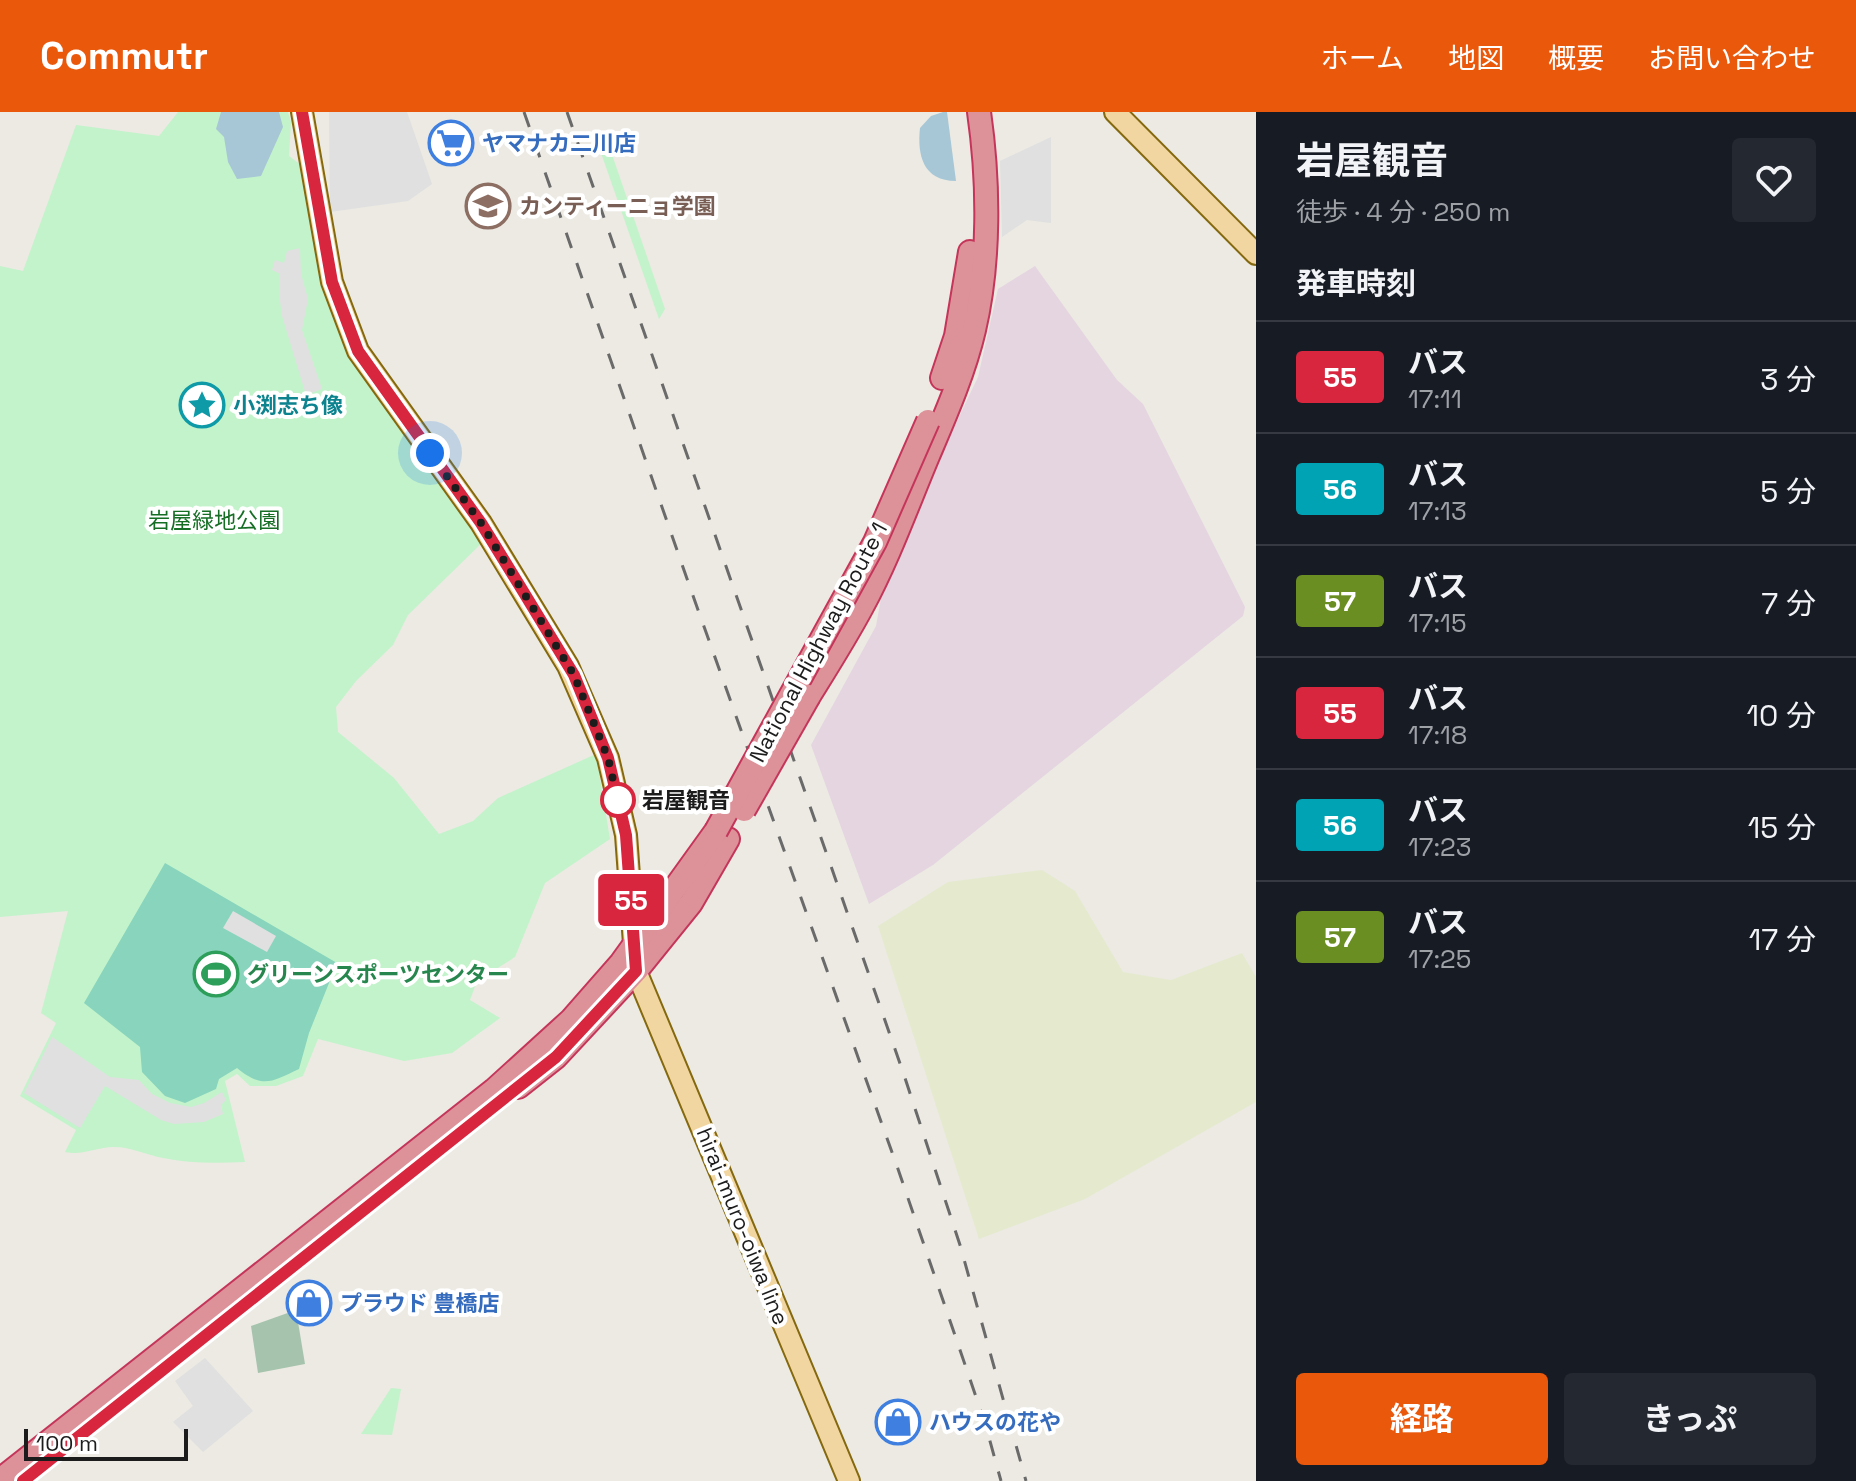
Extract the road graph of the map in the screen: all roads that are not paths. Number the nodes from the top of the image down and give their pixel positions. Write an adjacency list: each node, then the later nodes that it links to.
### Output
1 (302, 112): 8 (main road, hirai-muro-oiwa line)
2 (965, 112): 6 (highway, National Highway Route 1)
3 (979, 112): 6 (highway, National Highway Route 1)
4 (1115, 112): 5 (main road)
5 (1256, 254)
6 (937, 418): 7 (highway, National Highway Route 1, bridge)
7 (722, 835): 8 (highway, National Highway Route 1); 9 (highway, National Highway Route 1)
8 (634, 943): 9 (main road, hirai-muro-oiwa line); 10 (highway, National Highway Route 1)
9 (636, 971): 11 (highway, National Highway Route 1); 12 (main road, hirai-muro-oiwa line)
10 (0, 1480)
11 (23, 1481)
12 (849, 1481)

